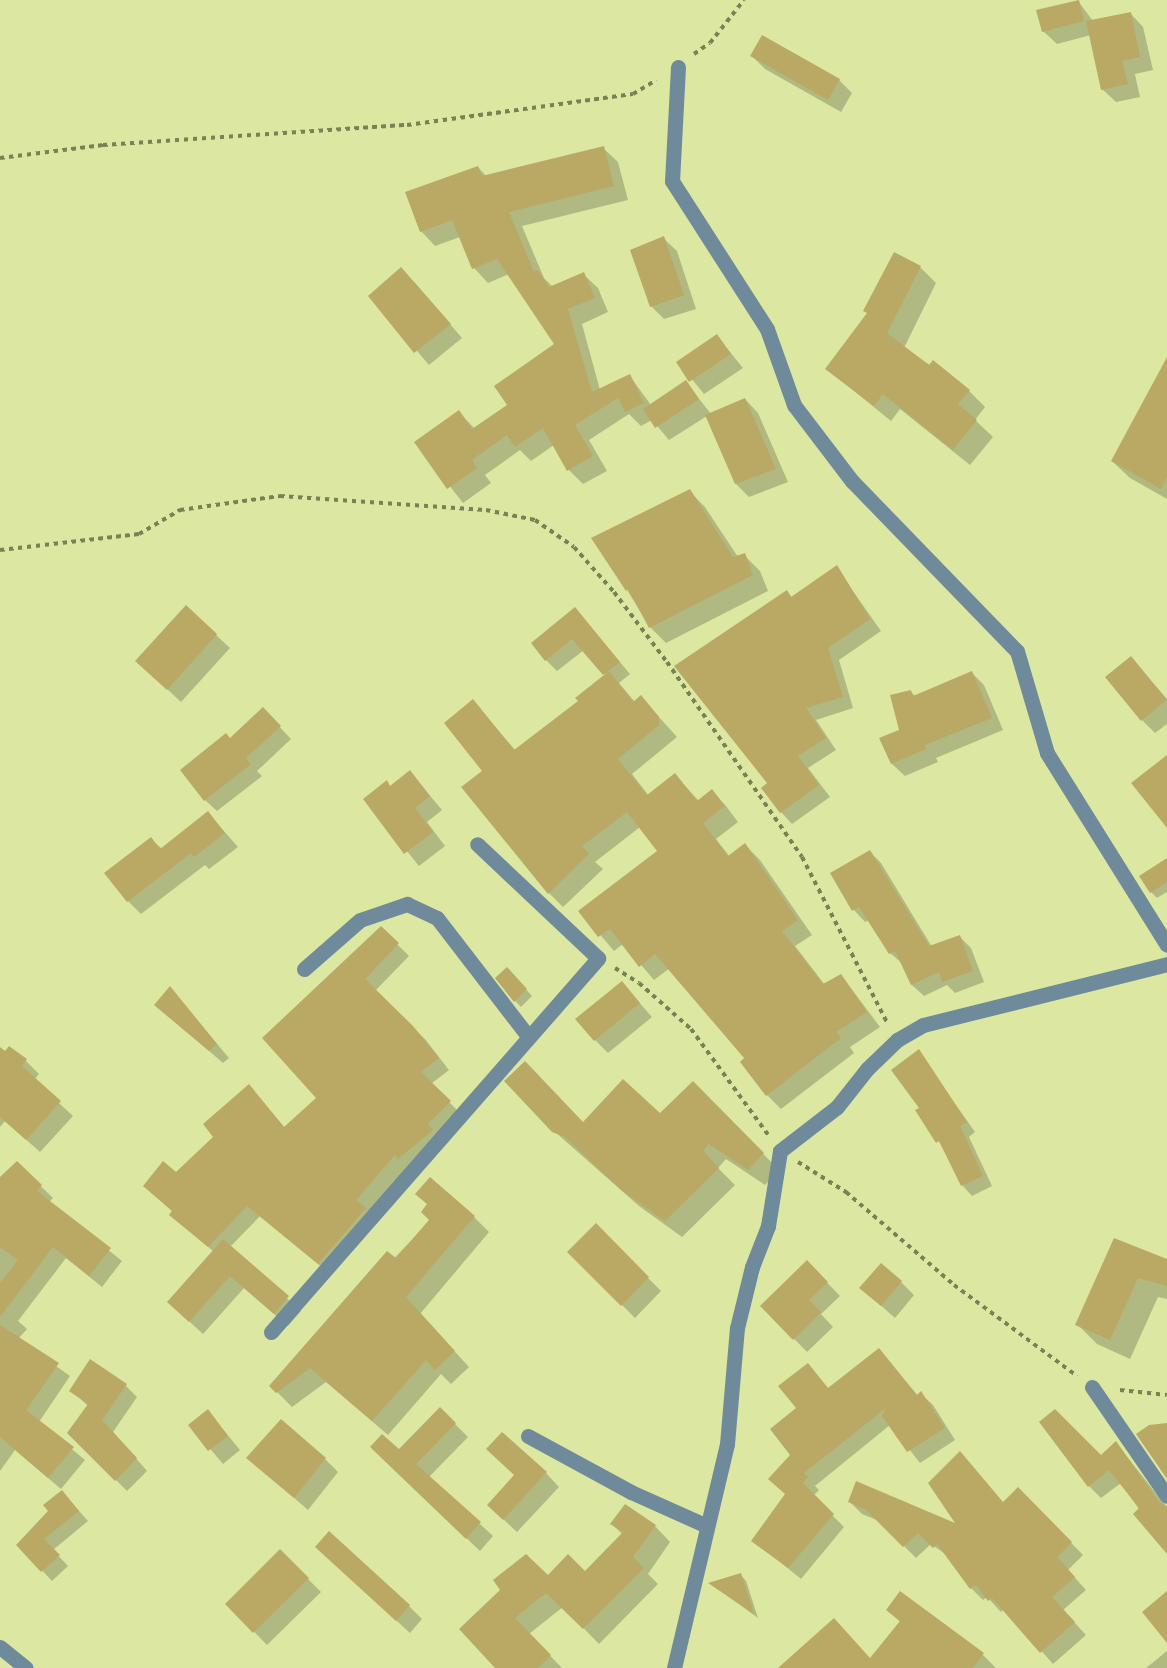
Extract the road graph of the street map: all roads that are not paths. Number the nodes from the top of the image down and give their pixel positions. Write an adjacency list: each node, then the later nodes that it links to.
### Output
1 (678, 67): 3 (street)
2 (477, 844): 6 (street)
3 (1167, 945)
4 (1167, 964): 11 (street)
5 (304, 969): 6 (street)
6 (527, 1035): 7 (street)
7 (271, 1332)
8 (1092, 1387): 10 (street)
9 (528, 1436): 11 (street)
10 (1167, 1496)
11 (707, 1526): 14 (street)
12 (0, 1647): 13 (street)
13 (26, 1668)
14 (674, 1668)

